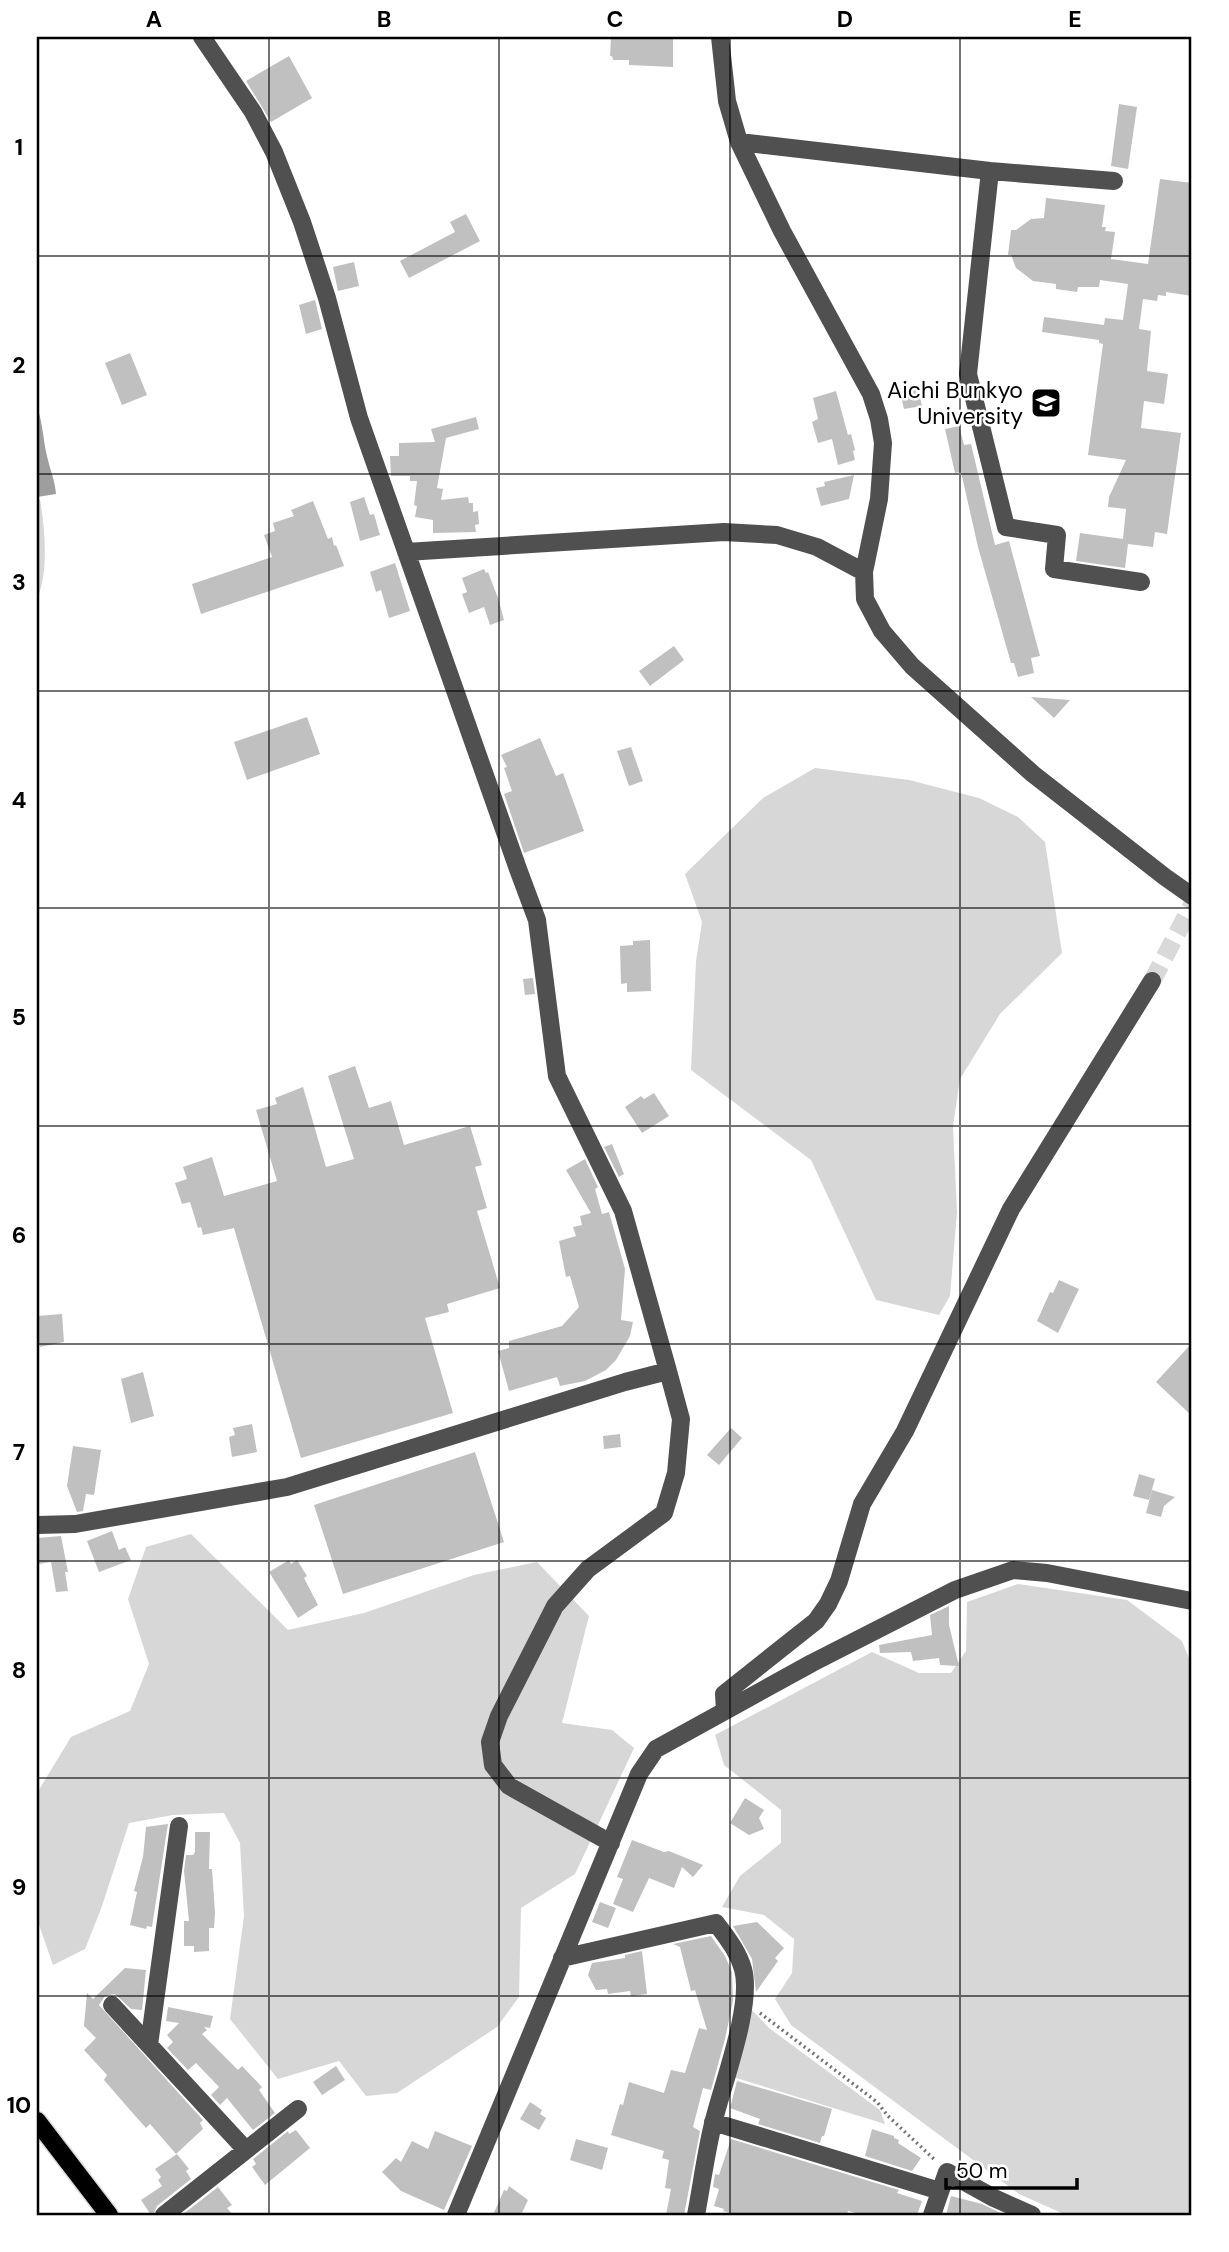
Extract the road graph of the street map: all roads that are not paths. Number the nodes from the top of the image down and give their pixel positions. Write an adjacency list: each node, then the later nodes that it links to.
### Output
1 (202, 37): 6 (street)
2 (720, 37): 3 (street)
3 (739, 142): 4 (street); 7 (street)
4 (990, 171): 5 (street); 8 (street)
5 (1114, 181)
6 (406, 552): 7 (street); 11 (street)
7 (864, 572): 9 (street)
8 (1141, 582)
9 (1192, 896)
10 (1152, 981): 14 (street)
11 (668, 1371): 12 (street); 16 (street)
12 (37, 1525)
13 (1192, 1601): 14 (street)
14 (724, 1711): 16 (street)
15 (179, 1826): 19 (street)
16 (611, 1843): 17 (street)
17 (562, 1958): 22 (street); 27 (street)
18 (112, 2005): 19 (street)
19 (149, 2045): 23 (street)
20 (298, 2109): 23 (street)
21 (37, 2121): 25 (main road)
22 (713, 2122): 24 (street); 28 (street)
23 (246, 2150): 26 (street)
24 (940, 2191): 29 (street); 30 (street)
25 (109, 2215)
26 (164, 2215)
27 (456, 2215)
28 (696, 2215)
29 (932, 2215)
30 (1032, 2215)

